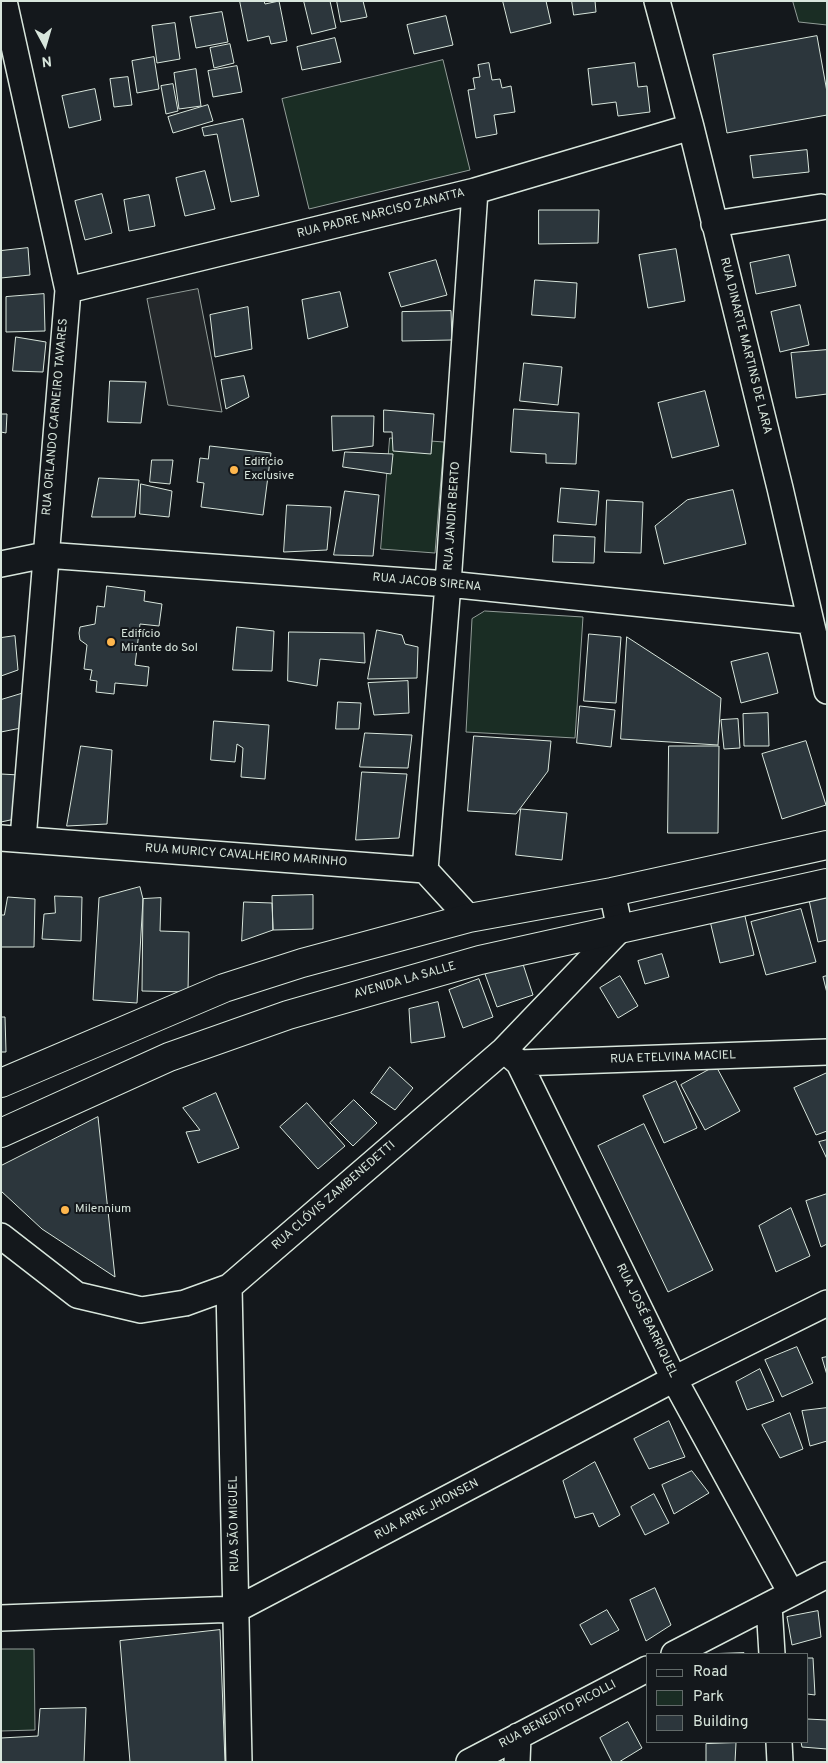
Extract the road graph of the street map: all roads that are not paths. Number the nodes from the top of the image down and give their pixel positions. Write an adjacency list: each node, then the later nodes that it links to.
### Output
1 (657, 1): 3 (street, RUA DINARTE MARTINS DE LARA)
2 (7, 3): 7 (street, RUA ORLANDO CARNEIRO TAVARES)
3 (691, 127): 4 (street, RUA PADRE NARCISO ZANATTA); 6 (street, RUA DINARTE MARTINS DE LARA)
4 (475, 191): 7 (street, RUA PADRE NARCISO ZANATTA); 10 (street, RUA JANDIR BERTO)
5 (821, 207): 6 (street)
6 (714, 224): 11 (street, RUA DINARTE MARTINS DE LARA)
7 (68, 290): 8 (street, RUA ORLANDO CARNEIRO TAVARES)
8 (44, 555): 9 (street, RUA JACOB SIRENA); 10 (street, RUA JACOB SIRENA); 13 (street, RUA ORLANDO CARNEIRO TAVARES)
9 (1, 564)
10 (448, 584): 11 (street, RUA JACOB SIRENA); 15 (street, RUA JANDIR BERTO)
11 (809, 620): 12 (street, RUA DINARTE MARTINS DE LARA)
12 (827, 691)
13 (12, 838): 15 (street, RUA MURICY CAVALHEIRO MARINHO)
14 (827, 845): 17 (main road)
15 (425, 870): 18 (street)
16 (827, 883): 19 (main road, AVENIDA LA SALLE)
17 (612, 892): 18 (main road); 19 (street)
18 (470, 918): 20 (main road)
19 (620, 929): 22 (street, RUA CLÓVIS ZAMBENEDETTI); 23 (main road, AVENIDA LA SALLE)
20 (153, 1020): 23 (main road); 24 (main road)
21 (827, 1052): 22 (street, RUA ETELVINA MACIEL)
22 (511, 1056): 27 (street, RUA CLÓVIS ZAMBENEDETTI); 29 (street, RUA JOSÉ BARRIQUEL)
23 (169, 1057): 25 (main road, AVENIDA LA SALLE)
24 (1, 1083)
25 (1, 1133)
26 (1, 1236): 27 (street, RUA CLÓVIS ZAMBENEDETTI)
27 (229, 1287): 33 (street, RUA SÃO MIGUEL)
28 (827, 1303): 29 (street, RUA ARNE JHONSEN)
29 (674, 1379): 31 (street, RUA JOSÉ BARRIQUEL); 33 (street, RUA ARNE JHONSEN)
30 (827, 1575): 31 (street)
31 (791, 1593): 32 (street)
32 (769, 1605): 35 (street); 36 (street)
33 (237, 1609): 34 (street, RUA ARNE JHONSEN); 40 (street, RUA SÃO MIGUEL)
34 (1, 1618)
35 (676, 1653)
36 (772, 1653)
37 (646, 1670): 38 (street, RUA BENEDITO PICOLLI)
38 (518, 1736): 41 (street, RUA BENEDITO PICOLLI); 42 (street)
39 (779, 1743): 43 (street)
40 (239, 1762)
41 (469, 1762)
42 (518, 1762)
43 (780, 1762)

